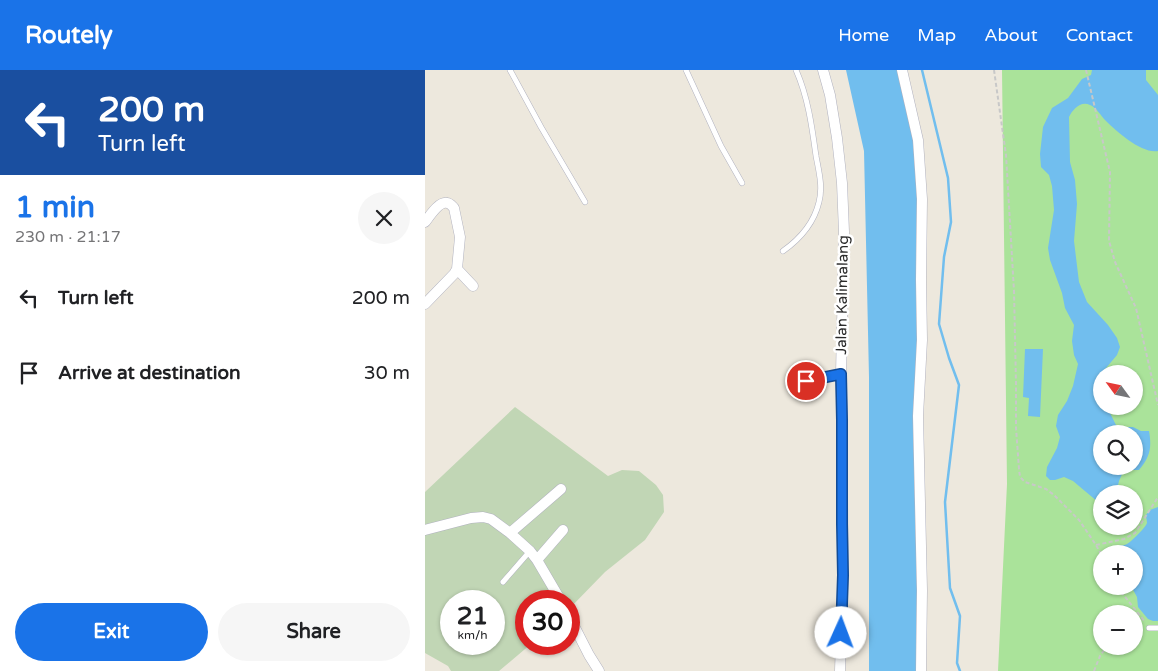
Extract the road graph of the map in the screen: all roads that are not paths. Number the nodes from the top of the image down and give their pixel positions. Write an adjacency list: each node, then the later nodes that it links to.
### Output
1 (510, 70): 7 (lane)
2 (686, 70): 6 (lane)
3 (796, 70): 9 (lane)
4 (823, 70): 13 (street, Jalan Kalimalang)
5 (902, 70): 28 (street)
6 (742, 183)
7 (585, 202)
8 (425, 222): 10 (street)
9 (783, 251)
10 (457, 269): 11 (street); 12 (street)
11 (473, 286)
12 (425, 304)
13 (841, 374): 14 (lane); 27 (street, Jalan Kalimalang)
14 (788, 384)
15 (561, 489): 18 (street)
16 (425, 530): 18 (street)
17 (563, 530): 20 (street)
18 (510, 533): 19 (street)
19 (530, 551): 20 (street); 21 (lane)
20 (537, 560): 22 (street)
21 (503, 582)
22 (555, 590)
23 (1149, 628): 24 (lane)
24 (1158, 628)
25 (580, 638): 26 (street)
26 (596, 670)
27 (840, 671)
28 (921, 671)

